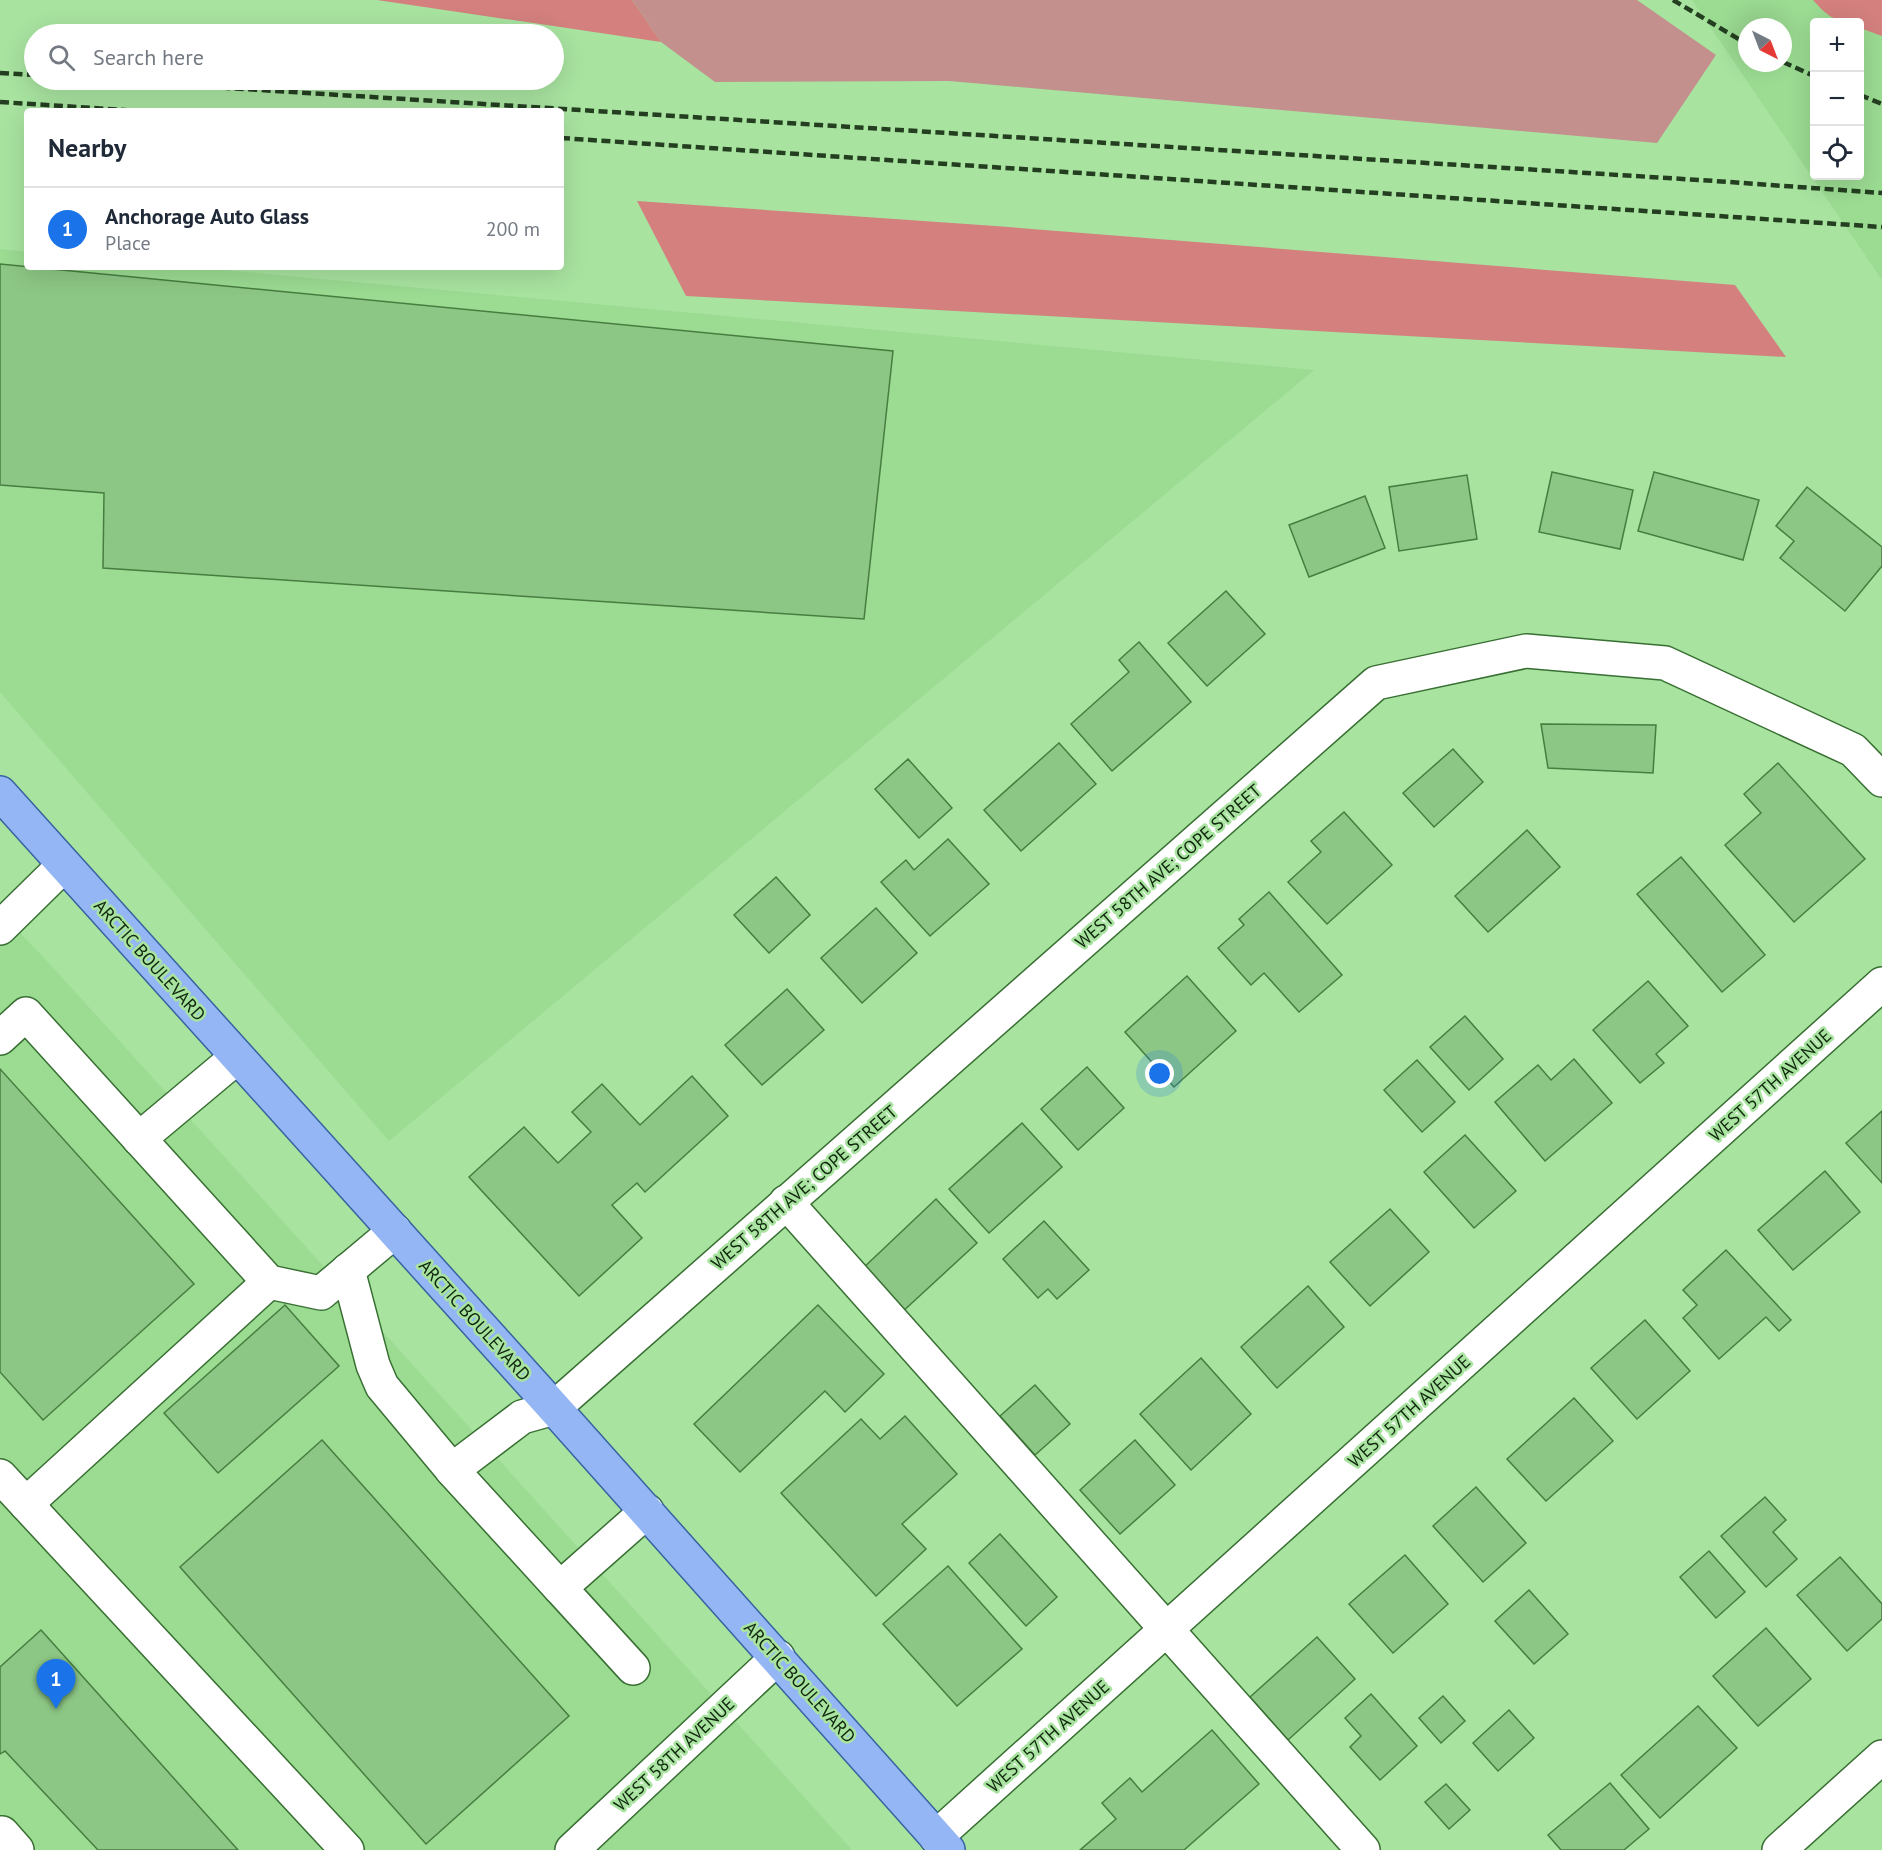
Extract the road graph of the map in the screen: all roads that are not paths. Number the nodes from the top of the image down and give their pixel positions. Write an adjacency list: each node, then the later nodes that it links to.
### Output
1 (1882, 780): 9 (street, WEST 58TH AVE; COPE STREET)
2 (0, 793): 3 (main road, ARCTIC BOULEVARD)
3 (64, 865): 4 (street); 7 (main road, ARCTIC BOULEVARD)
4 (0, 928)
5 (1882, 984): 19 (street, WEST 57TH AVENUE)
6 (0, 1038): 8 (street)
7 (237, 1057): 8 (street); 10 (main road, ARCTIC BOULEVARD)
8 (139, 1139): 12 (street)
9 (786, 1202): 13 (street, WEST 58TH AVE; COPE STREET); 19 (street)
10 (395, 1231): 11 (street); 13 (main road, ARCTIC BOULEVARD)
11 (348, 1270): 12 (street); 14 (street)
12 (268, 1282): 16 (street)
13 (554, 1408): 14 (street); 17 (main road, ARCTIC BOULEVARD)
14 (452, 1470): 18 (street)
15 (0, 1476): 16 (street)
16 (26, 1504): 24 (street)
17 (647, 1511): 18 (street); 20 (main road, ARCTIC BOULEVARD)
18 (560, 1588): 21 (street)
19 (1167, 1629): 23 (street, WEST 57TH AVENUE); 26 (street)
20 (778, 1658): 23 (main road, ARCTIC BOULEVARD); 25 (street, WEST 58TH AVENUE)
21 (633, 1668)
22 (1877, 1771): 27 (street)
23 (942, 1843)
24 (347, 1850)
25 (572, 1850)
26 (1363, 1850)
27 (1779, 1850)

